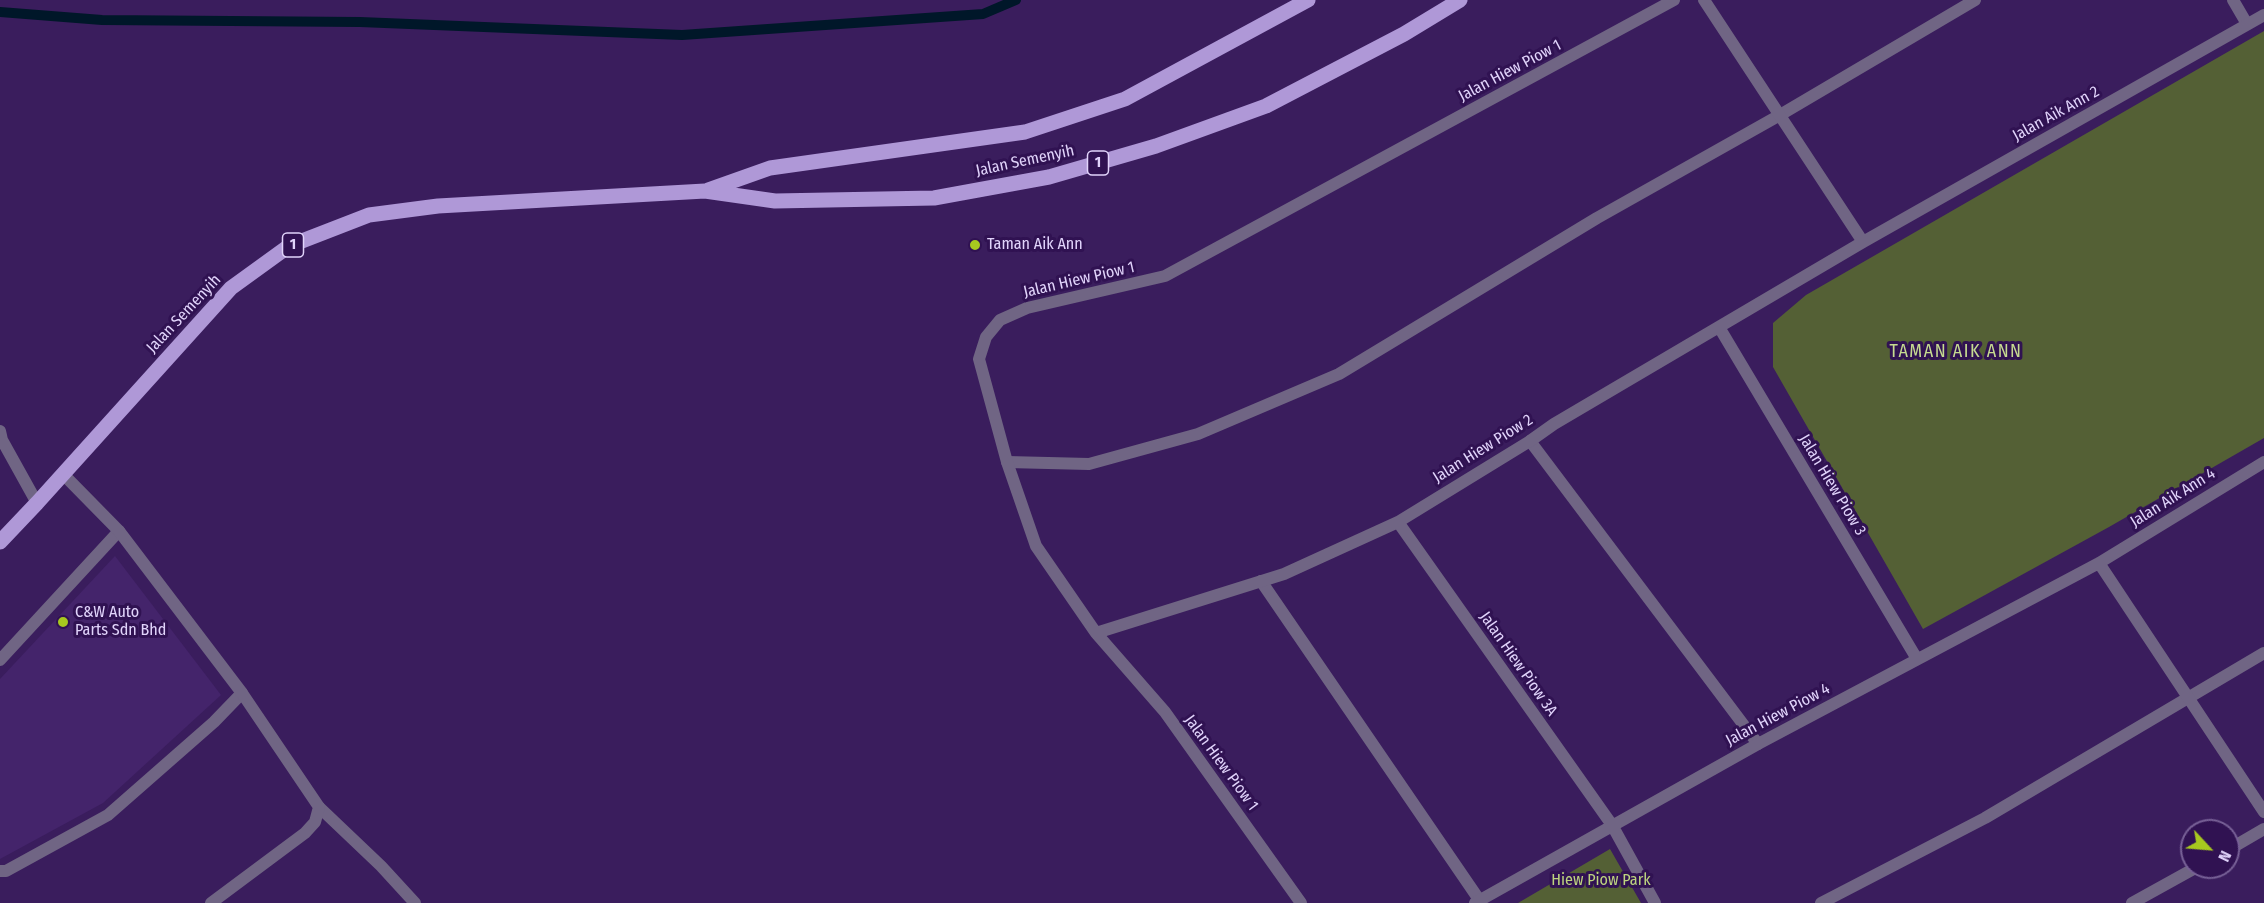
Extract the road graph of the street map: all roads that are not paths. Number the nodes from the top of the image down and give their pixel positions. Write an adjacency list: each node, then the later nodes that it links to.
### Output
1 (1308, 0): 10 (main road, Jalan Semenyih / 1)
2 (1460, 0): 10 (main road, Jalan Semenyih / 1)
3 (1674, 0): 15 (street, Jalan Hiew Piow 1)
4 (1704, 0): 9 (street)
5 (1975, 0): 9 (street)
6 (2233, 0): 8 (street)
7 (2264, 15): 8 (street, Jalan Aik Ann 2)
8 (2247, 24): 11 (street, Jalan Aik Ann 2)
9 (1780, 115): 11 (street); 15 (street)
10 (705, 191): 17 (main road, Jalan Semenyih / 1)
11 (1863, 242): 12 (street, Jalan Hiew Piow 2)
12 (1719, 327): 14 (street, Jalan Hiew Piow 2); 26 (street, Jalan Hiew Piow 3)
13 (0, 431): 18 (street)
14 (1530, 441): 19 (street, Jalan Hiew Piow 2); 30 (street)
15 (1007, 462): 24 (street, Jalan Hiew Piow 1)
16 (2264, 462): 22 (street, Jalan Aik Ann 4)
17 (63, 474): 18 (main road, Jalan Semenyih / 1); 20 (street)
18 (37, 503): 21 (main road, Jalan Semenyih / 1)
19 (1398, 522): 23 (street, Jalan Hiew Piow 2); 33 (street, Jalan Hiew Piow 3A)
20 (119, 531): 27 (street); 28 (street)
21 (0, 542)
22 (2099, 563): 26 (street, Jalan Hiew Piow 4); 29 (street)
23 (1261, 581): 24 (street, Jalan Hiew Piow 2); 38 (street)
24 (1096, 633): 41 (street, Jalan Hiew Piow 1)
25 (2264, 653): 29 (street)
26 (1917, 659): 30 (street, Jalan Hiew Piow 4)
27 (0, 660)
28 (242, 693): 31 (street); 36 (street)
29 (2188, 699): 32 (street); 43 (street)
30 (1758, 744): 33 (street, Jalan Hiew Piow 4)
31 (319, 807): 39 (street); 40 (street)
32 (2264, 812)
33 (1612, 825): 38 (street, Jalan Hiew Piow 4); 42 (street, Jalan Hiew Piow 3A)
34 (2264, 830): 35 (street)
35 (2240, 843)
36 (0, 872)
37 (2180, 876): 44 (street)
38 (1478, 902)
39 (211, 903)
40 (415, 903)
41 (1301, 903)
42 (1655, 903)
43 (1821, 903)
44 (2132, 903)

